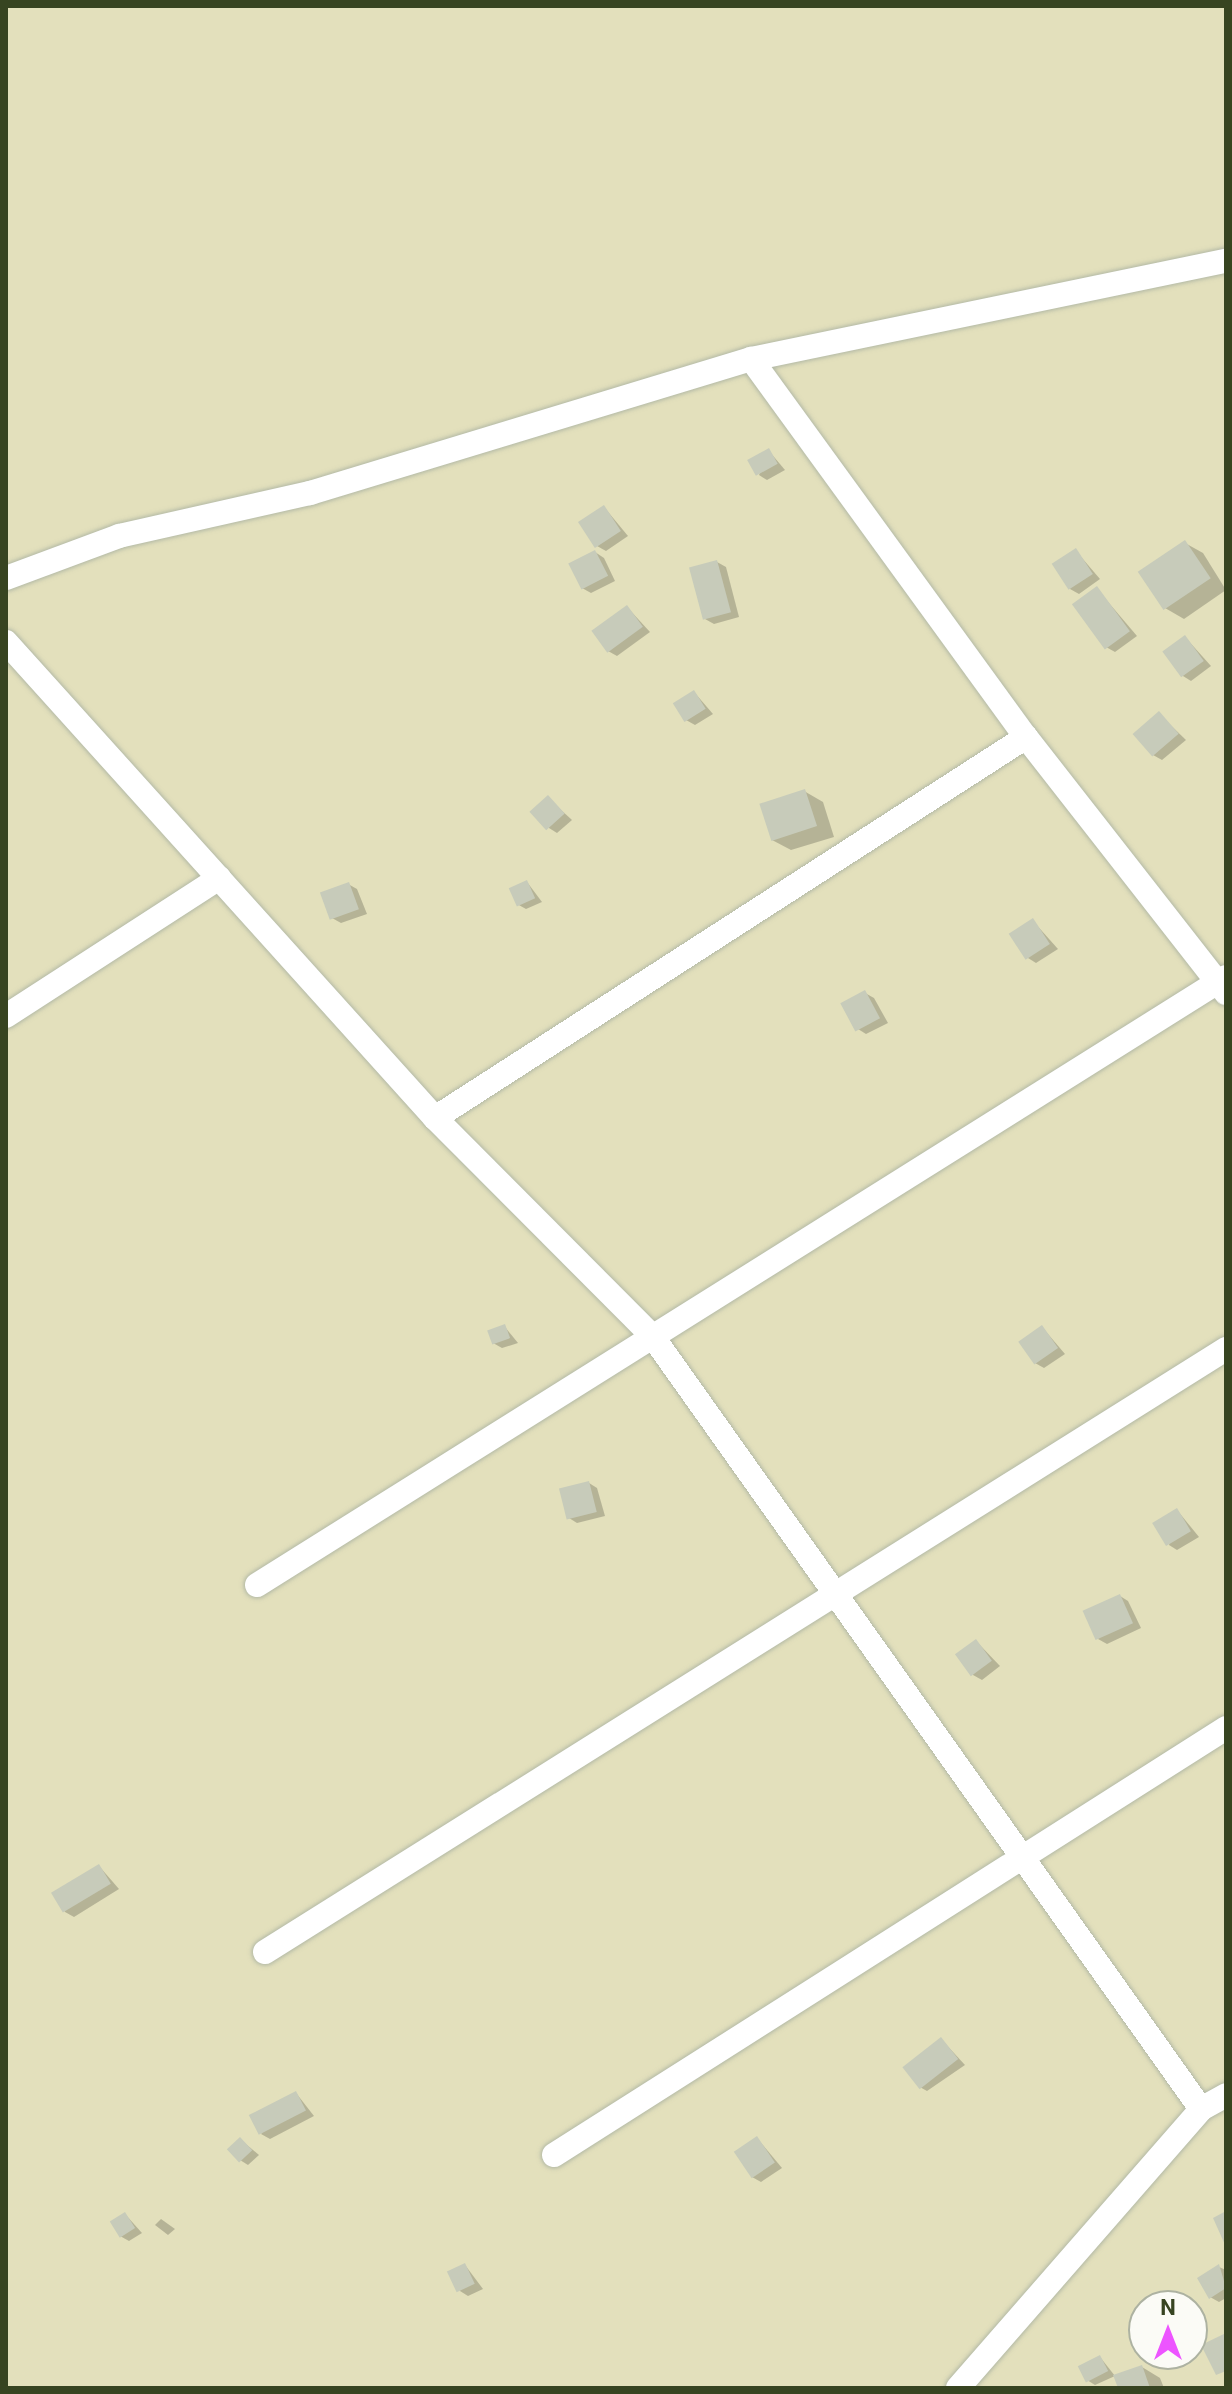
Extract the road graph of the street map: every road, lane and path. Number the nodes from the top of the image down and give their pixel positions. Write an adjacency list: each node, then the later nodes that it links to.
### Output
1 (1226, 261): 2 (street)
2 (751, 359): 3 (street); 5 (street)
3 (6, 578)
4 (6, 642): 6 (street)
5 (1026, 737): 7 (street); 9 (street)
6 (219, 878): 8 (street); 9 (street)
7 (1223, 984): 10 (street)
8 (6, 1016)
9 (435, 1118): 10 (street)
10 (653, 1337): 12 (street); 13 (street)
11 (1226, 1349): 13 (street)
12 (257, 1585)
13 (838, 1591): 15 (street); 16 (street)
14 (1226, 1728): 15 (street)
15 (1025, 1856): 18 (street); 19 (street)
16 (265, 1952)
17 (1226, 2095): 18 (street)
18 (1201, 2109): 20 (street)
19 (554, 2155)
20 (958, 2388)

